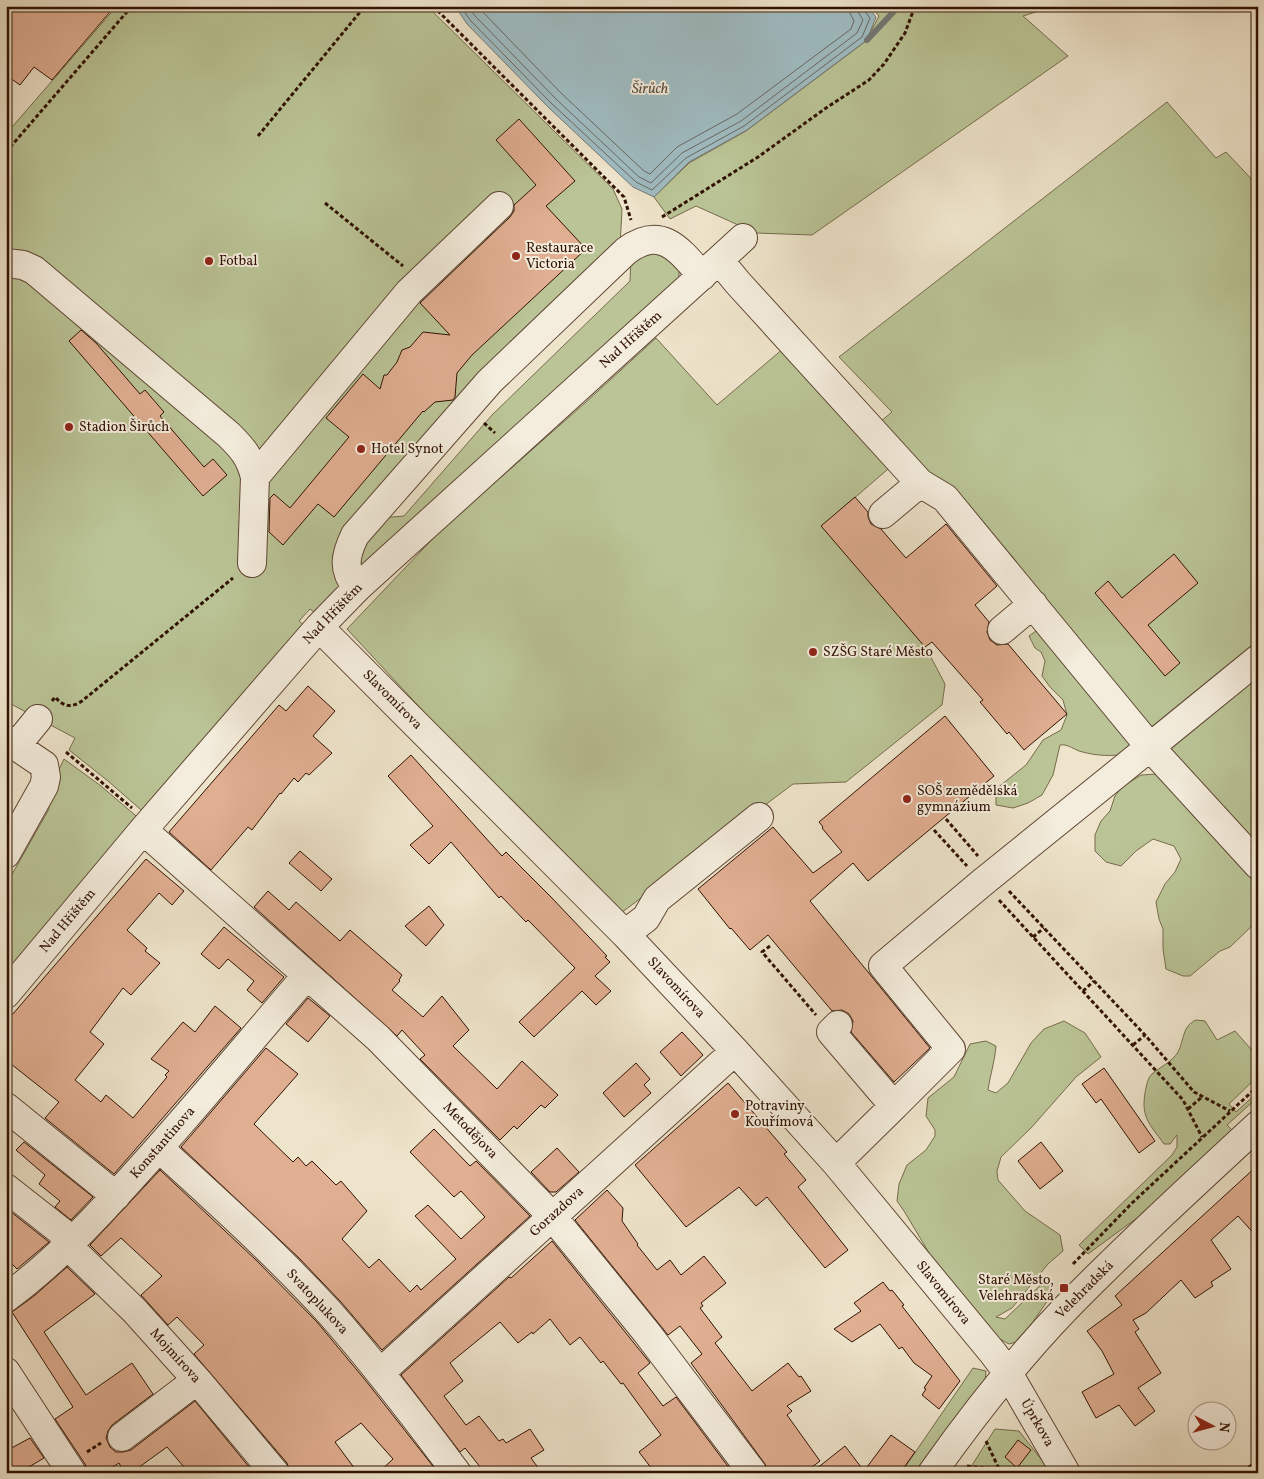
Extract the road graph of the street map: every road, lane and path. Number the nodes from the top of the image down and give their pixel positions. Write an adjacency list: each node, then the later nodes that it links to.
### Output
1 (132, 6): 6 (path)
2 (365, 6): 5 (path)
3 (432, 6): 10 (path)
4 (915, 6): 10 (path)
5 (258, 136)
6 (6, 152)
7 (325, 203): 13 (path)
8 (499, 206): 13 (street)
9 (743, 238): 12 (street, Nad Hřištěm)
10 (638, 242): 12 (street); 18 (street)
11 (6, 263): 14 (street)
12 (710, 268): 15 (street); 18 (street, Nad Hřištěm)
13 (421, 281): 14 (street)
14 (255, 477): 17 (street)
15 (920, 484): 16 (street); 19 (street)
16 (884, 514)
17 (252, 563): 23 (path)
18 (357, 588): 20 (street, Nad Hřištěm)
19 (1033, 604): 21 (street); 25 (street)
20 (319, 627): 29 (street, Nad Hřištěm); 35 (street, Slavomírova)
21 (1002, 630)
22 (1258, 659): 25 (street)
23 (38, 719): 24 (street)
24 (11, 742): 31 (street)
25 (1150, 747): 32 (street); 33 (street)
26 (67, 753): 29 (path)
27 (759, 817): 35 (street)
28 (946, 819): 33 (path)
29 (146, 826): 38 (street, Metodějova); 41 (street, Nad Hřištěm)
30 (934, 830): 33 (path)
31 (6, 854)
32 (1258, 865)
33 (988, 878): 34 (path); 36 (path); 47 (street)
34 (1044, 928): 36 (path); 39 (path)
35 (624, 934): 45 (street, Slavomírova)
36 (1034, 938): 40 (path)
37 (770, 946): 42 (path)
38 (307, 974): 53 (street, Konstantinova); 57 (street, Metodějova)
39 (1094, 981): 40 (path); 43 (path)
40 (1083, 991): 44 (path)
41 (6, 994)
42 (835, 1028): 47 (street)
43 (1144, 1035): 44 (path); 46 (path)
44 (1133, 1045): 49 (path)
45 (735, 1052): 54 (street, Slavomírova); 57 (street, Gorazdova)
46 (1202, 1098): 49 (path); 50 (path)
47 (894, 1106): 54 (street)
48 (6, 1108): 56 (street)
49 (1188, 1108): 52 (path)
50 (1230, 1111)
51 (1258, 1124): 62 (street, Velehradská)
52 (1202, 1137)
53 (159, 1148): 56 (street, Konstantinova); 61 (street, Svatoplukova)
54 (836, 1162): 62 (street, Slavomírova)
55 (6, 1188): 58 (street, Mojmírova)
56 (116, 1196): 58 (street, Konstantinova)
57 (552, 1216): 61 (street, Gorazdova); 72 (street, Metodějova)
58 (68, 1246): 59 (street, Konstantinova); 63 (street, Mojmírova)
59 (11, 1286)
60 (6, 1372): 68 (street)
61 (380, 1372): 71 (street, Svatoplukova)
62 (1008, 1373): 73 (street, Velehradská); 75 (street, Úprkova)
63 (197, 1380): 64 (street); 70 (street, Mojmírova)
64 (122, 1437): 68 (path)
65 (985, 1439): 69 (path)
66 (1258, 1462): 76 (path)
67 (967, 1466): 69 (path)
68 (70, 1469)
69 (999, 1469): 74 (path)
70 (274, 1473)
71 (457, 1473)
72 (753, 1473)
73 (932, 1473)
74 (1038, 1473)
75 (1066, 1473)
76 (1238, 1473)

